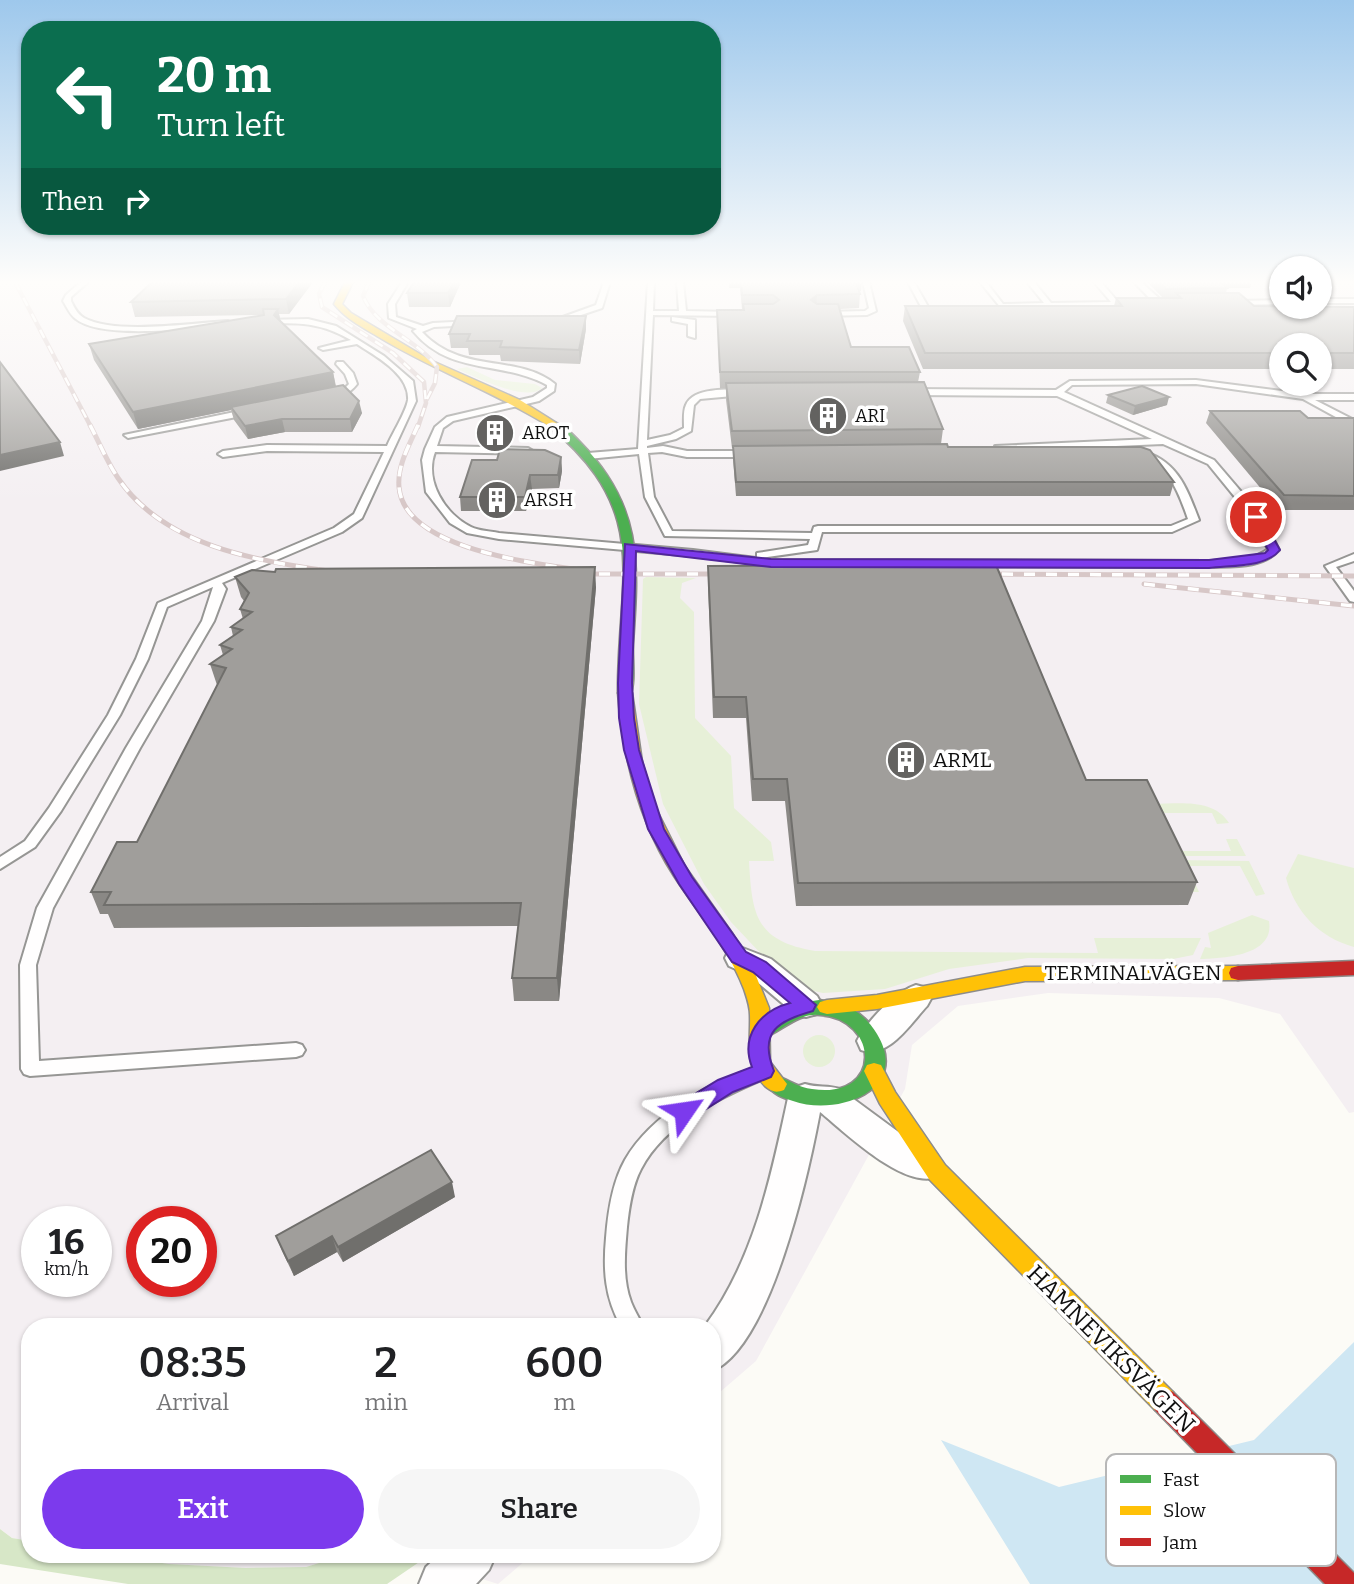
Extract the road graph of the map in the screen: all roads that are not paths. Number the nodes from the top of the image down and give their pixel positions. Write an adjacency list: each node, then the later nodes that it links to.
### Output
1 (377, 356): 20 (lane)
2 (418, 356): 14 (street)
3 (451, 356): 14 (lane)
4 (647, 356): 19 (lane)
5 (340, 364): 13 (lane)
6 (689, 388): 10 (lane)
7 (753, 392): 10 (lane)
8 (905, 392): 9 (lane)
9 (1058, 393): 11 (lane); 18 (lane)
10 (697, 397): 19 (lane)
11 (1305, 397): 12 (lane); 16 (lane)
12 (1354, 397)
13 (319, 398)
14 (523, 403): 21 (lane); 27 (street)
15 (253, 411): 17 (lane)
16 (1354, 424)
17 (128, 435)
18 (1168, 440): 28 (lane); 30 (lane)
19 (642, 447): 22 (lane); 27 (lane); 28 (lane)
20 (391, 449): 25 (lane); 32 (lane)
21 (430, 449): 24 (lane); 29 (lane)
22 (663, 449): 23 (lane); 26 (lane)
23 (766, 449)
24 (528, 452)
25 (223, 454)
26 (757, 454)
27 (588, 456): 29 (street)
28 (816, 536): 30 (lane)
29 (629, 546): 30 (lane); 35 (street)
30 (725, 557)
31 (1354, 557): 33 (lane)
32 (215, 581): 34 (lane); 40 (lane)
33 (1354, 599)
34 (0, 864)
35 (739, 957): 38 (street); 39 (street)
36 (1354, 968): 37 (street, TERMINALVÄGEN)
37 (916, 997): 38 (street, TERMINALVÄGEN); 41 (street)
38 (816, 1006): 39 (street); 41 (street)
39 (761, 1031): 42 (street)
40 (296, 1050)
41 (874, 1056): 43 (street); 44 (street, HAMNEVIKSVÄGEN)
42 (764, 1071): 43 (street); 45 (lane)
43 (817, 1098): 44 (street, HAMNEVIKSVÄGEN); 46 (street)
44 (937, 1172): 47 (street, HAMNEVIKSVÄGEN)
45 (627, 1318)
46 (721, 1340)
47 (1215, 1454)
48 (464, 1563): 50 (street)
49 (1327, 1566): 51 (street, HAMNEVIKSVÄGEN)
50 (443, 1584)
51 (1345, 1584)

